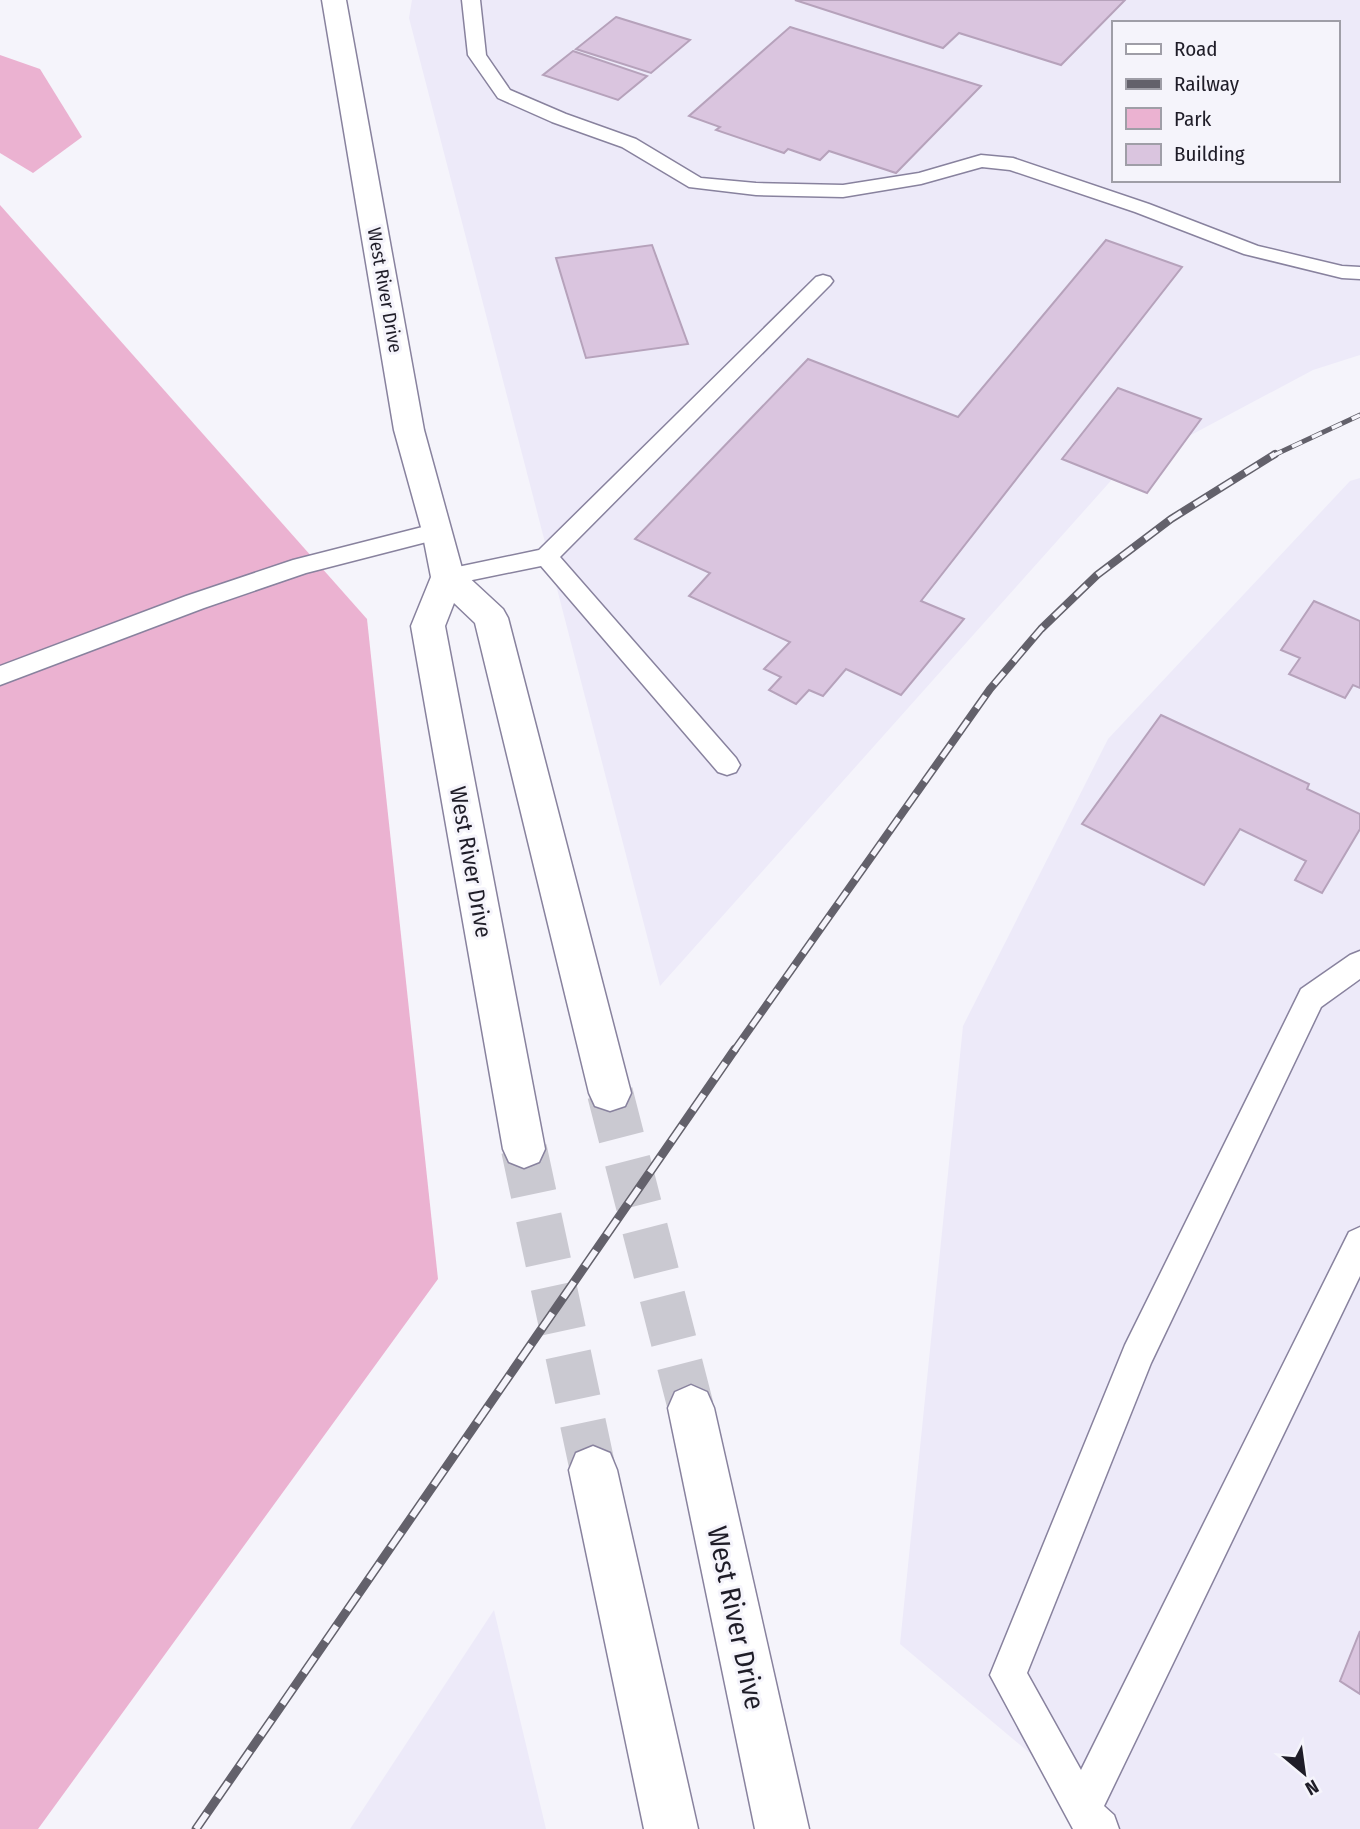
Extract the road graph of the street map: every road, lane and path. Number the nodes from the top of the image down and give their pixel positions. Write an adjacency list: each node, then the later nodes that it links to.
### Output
1 (334, 0): 5 (main road, West River Drive)
2 (471, 0): 3 (lane)
3 (1360, 273)
4 (823, 281): 6 (lane)
5 (438, 531): 7 (main road, West River Drive); 8 (lane)
6 (546, 557): 7 (lane); 9 (lane)
7 (448, 577): 11 (main road); 12 (main road, West River Drive)
8 (0, 676)
9 (727, 765)
10 (1360, 963): 16 (lane)
11 (610, 1093)
12 (524, 1149)
13 (1360, 1242): 16 (lane)
14 (691, 1408): 18 (main road, West River Drive)
15 (593, 1470): 17 (main road)
16 (1091, 1820)
17 (671, 1829)
18 (782, 1829)

